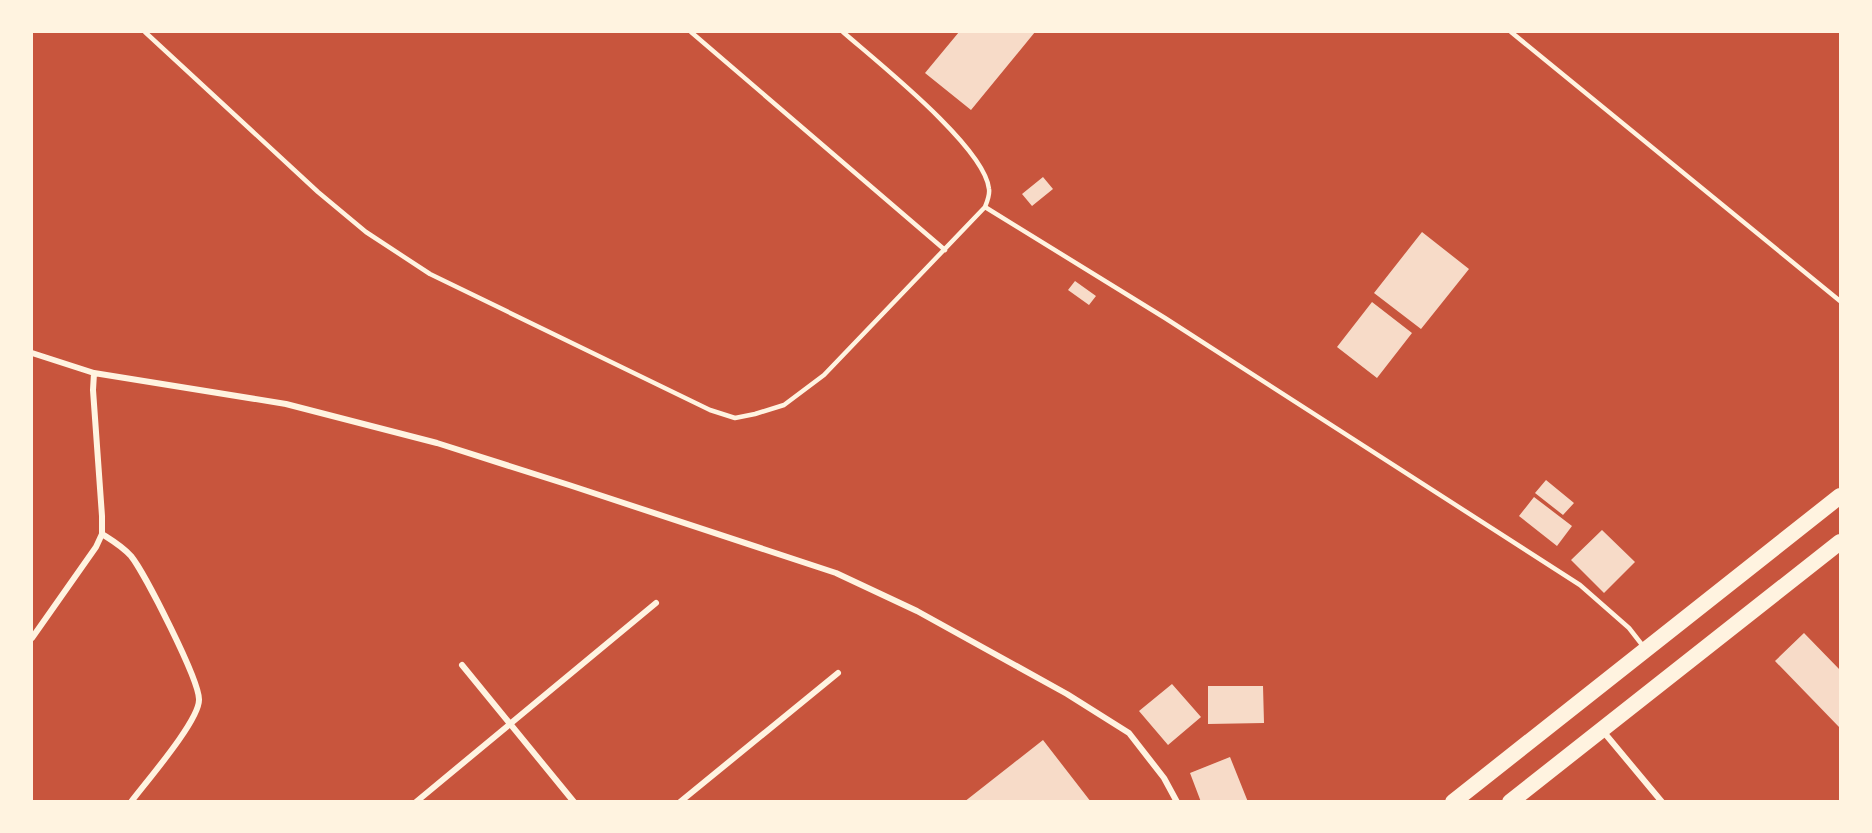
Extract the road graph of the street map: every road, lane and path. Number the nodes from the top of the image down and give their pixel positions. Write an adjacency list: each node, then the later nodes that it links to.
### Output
1 (145, 32): 6 (lane)
2 (691, 32): 6 (lane)
3 (843, 32): 5 (lane)
4 (1511, 32): 7 (lane)
5 (985, 207): 6 (lane); 15 (lane)
6 (945, 250)
7 (1840, 301)
8 (32, 353): 9 (street)
9 (94, 373): 11 (street); 24 (street)
10 (1840, 496): 15 (highway)
11 (102, 534): 14 (street); 20 (street)
12 (1840, 542): 19 (highway)
13 (656, 603): 18 (street)
14 (32, 638)
15 (1647, 650): 25 (highway)
16 (462, 665): 18 (street)
17 (838, 673): 23 (street)
18 (509, 722): 21 (street); 22 (street)
19 (1602, 729): 26 (highway); 27 (street)
20 (132, 801)
21 (416, 801)
22 (574, 801)
23 (680, 801)
24 (1177, 801)
25 (1453, 801)
26 (1510, 801)
27 (1662, 801)

